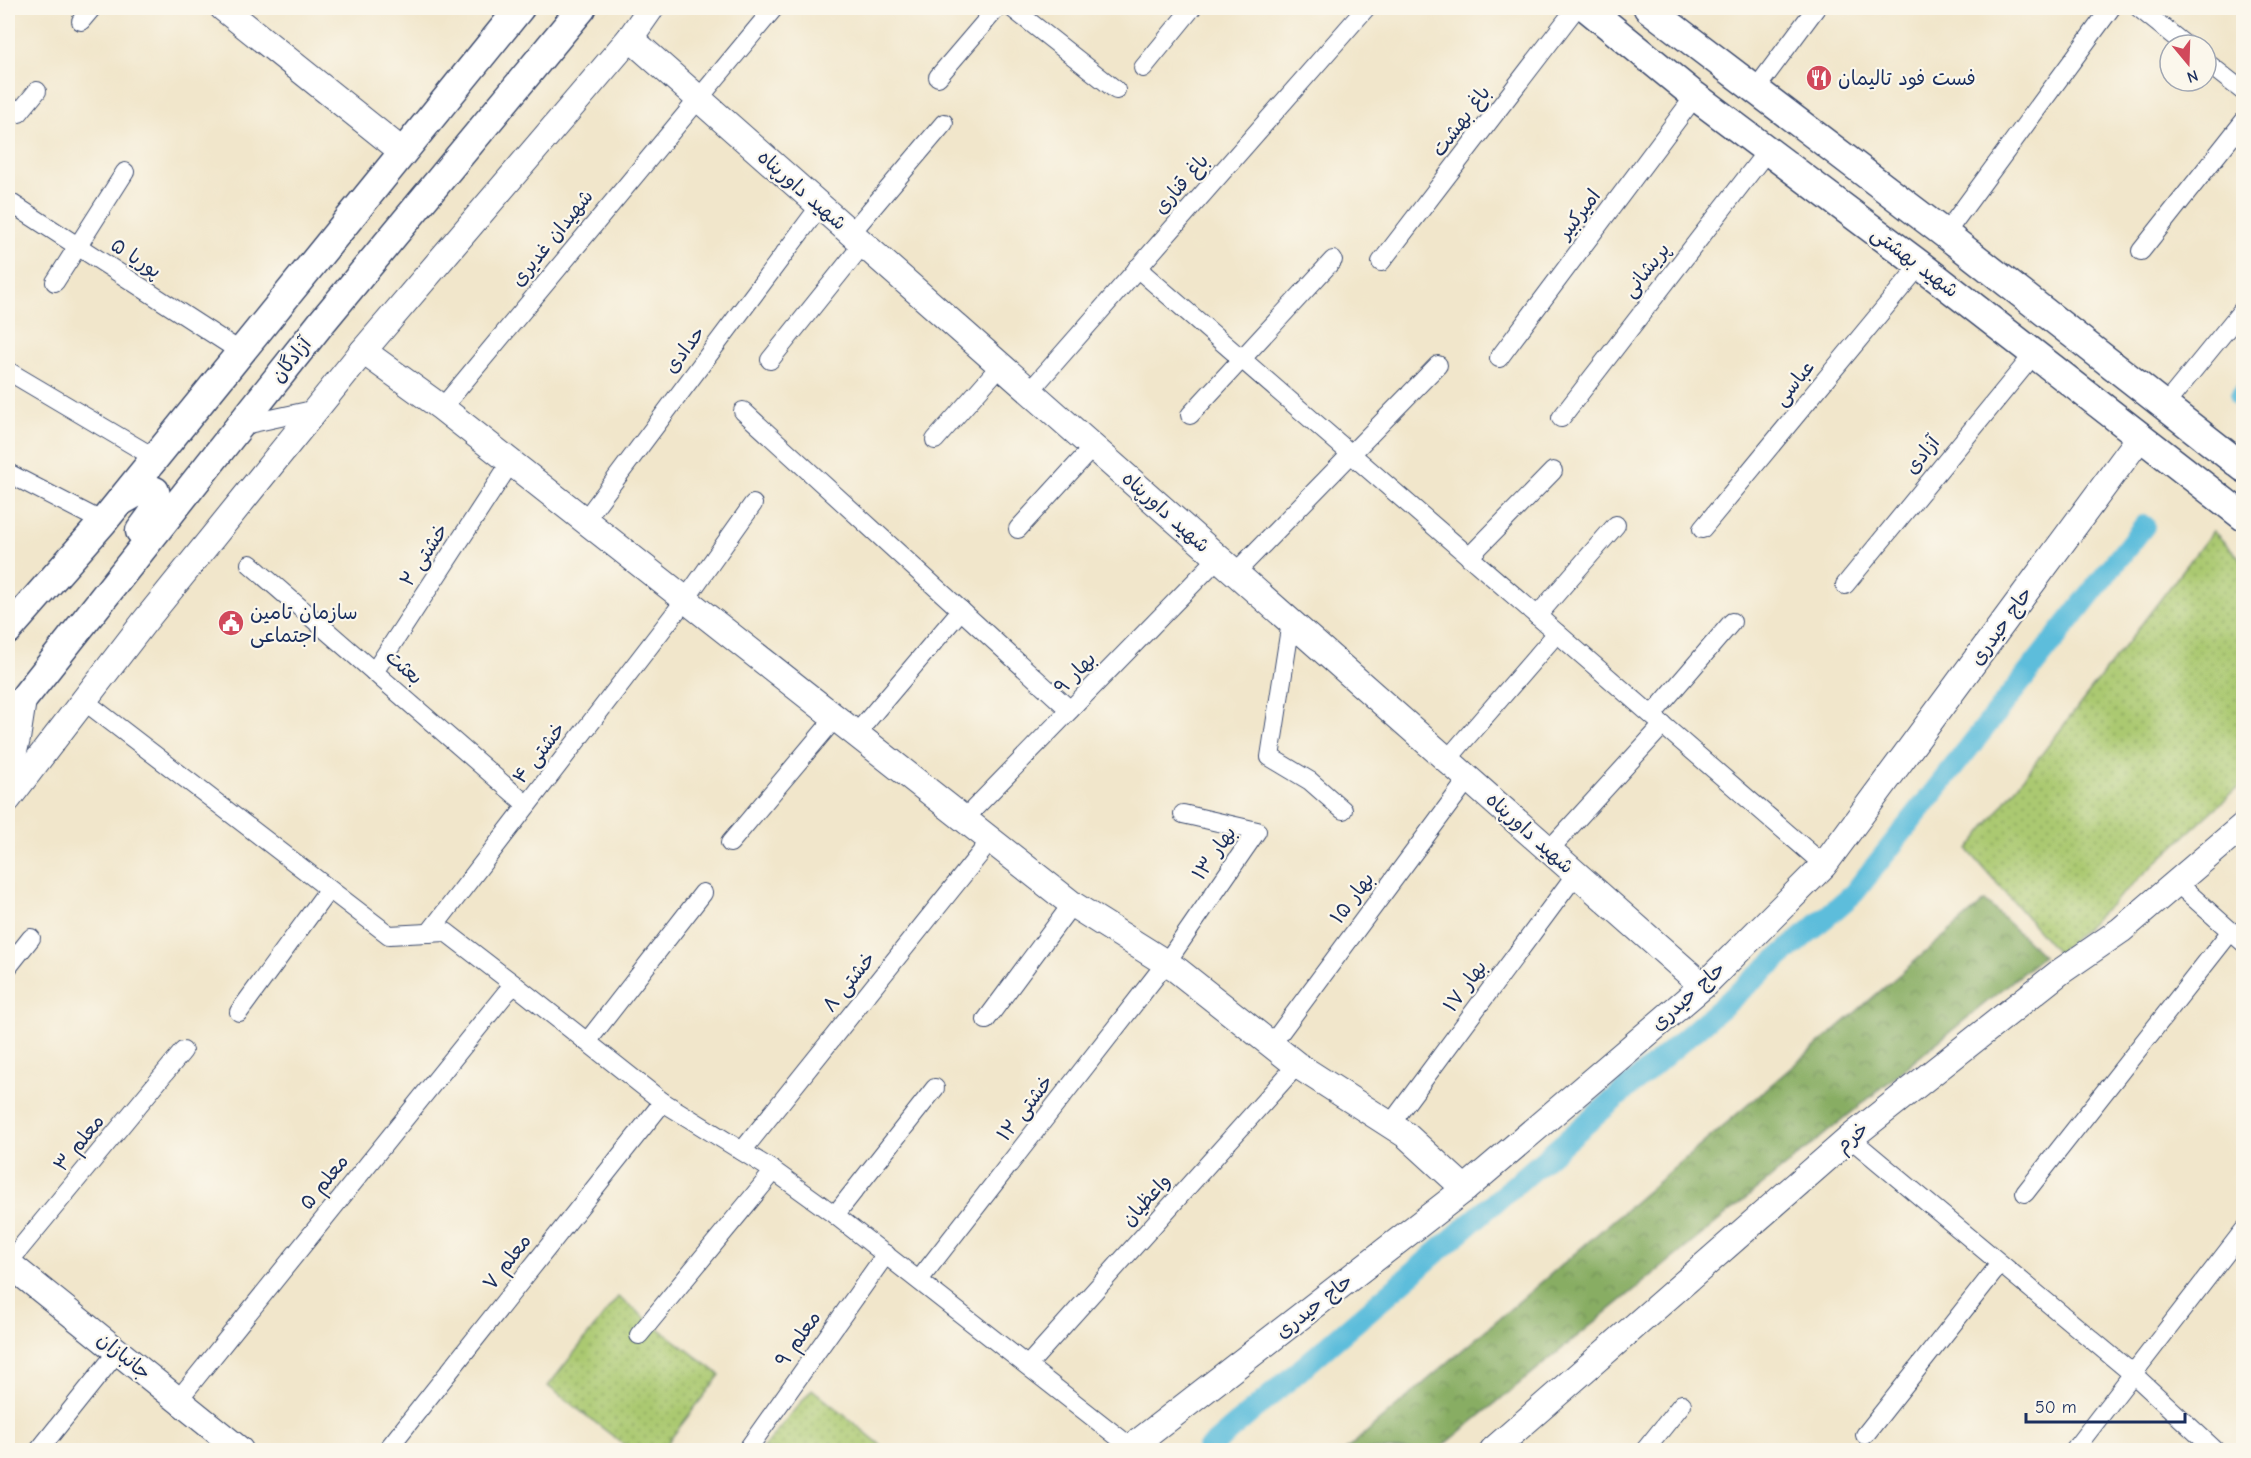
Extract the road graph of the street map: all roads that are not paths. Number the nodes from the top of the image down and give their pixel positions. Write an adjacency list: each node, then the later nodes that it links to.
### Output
1 (224, 8): 31 (street)
2 (520, 8): 31 (main road)
3 (582, 8): 61 (main road, آزادگان)
4 (651, 8): 17 (street)
5 (774, 8): 26 (street, شهیدان غدیری)
6 (997, 8): 20 (street)
7 (1012, 8): 21 (street)
8 (1192, 8): 18 (street)
9 (1366, 8): 42 (street, باغ قناری)
10 (1576, 8): 40 (street, باغ بهشت)
11 (1587, 8): 25 (main road, شهید بهشتی)
12 (1648, 8): 22 (main road, شهید بهشتی)
13 (1816, 8): 22 (street)
14 (2111, 8): 35 (street)
15 (2139, 8): 16 (street)
16 (2170, 33)
17 (630, 38): 26 (street, شهید داورپناه); 45 (street)
18 (1143, 68)
19 (2218, 71): 24 (street)
20 (938, 76)
21 (1116, 90)
22 (1755, 90): 35 (main road, شهید بهشتی)
23 (37, 92): 27 (street)
24 (2244, 92)
25 (1695, 96): 30 (main road, شهید بهشتی); 48 (street, امیرکبیر)
26 (697, 97): 34 (street, شهید داورپناه); 56 (street, شهیدان غدیری)
27 (8, 104)
28 (2244, 121): 38 (street)
29 (944, 123): 36 (street)
30 (1767, 151): 41 (main road, شهید بهشتی); 60 (street, پریشانی)
31 (403, 152): 46 (main road)
32 (125, 172): 37 (street)
33 (8, 201): 37 (street, پوریا ۵)
34 (820, 206): 36 (street, شهید داورپناه); 74 (street, حدادی)
35 (1945, 234): 55 (main road, شهید بهشتی)
36 (857, 238): 50 (street); 51 (street, شهید داورپناه)
37 (78, 247): 43 (street); 46 (street, پوریا ۵)
38 (2142, 251)
39 (1333, 260): 49 (street)
40 (1381, 262)
41 (1920, 265): 47 (main road, شهید بهشتی); 77 (street, عباسی)
42 (1137, 268): 49 (street); 54 (street, باغ قناری)
43 (55, 282)
44 (2244, 308): 55 (street)
45 (363, 351): 56 (street); 57 (street)
46 (241, 352): 66 (main road)
47 (2034, 354): 62 (main road, شهید بهشتی); 81 (street, آزادی)
48 (1499, 358)
49 (1242, 359): 59 (street); 65 (street)
50 (770, 360)
51 (1001, 365): 54 (street, شهید داورپناه); 63 (street)
52 (1438, 365): 65 (street, بهار ۹)
53 (8, 371): 66 (street)
54 (1030, 391): 64 (street, شهید داورپناه)
55 (2164, 406): 68 (main road, شهید بهشتی)
56 (442, 408): 67 (street)
57 (317, 409): 61 (street); 91 (street)
58 (743, 411): 83 (street)
59 (1190, 415)
60 (1561, 418)
61 (239, 426): 88 (main road, آزادگان)
62 (2140, 436): 73 (main road, شهید بهشتی); 109 (street, حاج حیدری)
63 (935, 440)
64 (1093, 447): 76 (street); 80 (street, شهید داورپناه)
65 (1351, 454): 78 (street); 80 (street, بهار ۹)
66 (155, 458): 72 (main road)
67 (511, 462): 74 (street); 90 (street, خشتی ۲)
68 (2244, 468)
69 (1554, 471): 78 (street)
70 (8, 472): 72 (street)
71 (753, 504): 82 (street, خشتی ۴)
72 (111, 512): 87 (main road); 88 (main road)
73 (2244, 517)
74 (585, 520): 82 (street)
75 (1616, 525): 84 (street)
76 (1018, 529)
77 (1702, 529)
78 (1469, 557): 84 (street)
79 (250, 564): 90 (street, بعثت)
80 (1227, 566): 85 (street, شهید داورپناه); 93 (street, بهار ۹)
81 (1845, 585)
82 (685, 600): 94 (street); 101 (street, خشتی ۴)
83 (961, 610): 93 (street); 96 (street)
84 (1537, 616): 89 (street)
85 (1291, 622): 97 (street, شهید داورپناه); 102 (street)
86 (1732, 622): 95 (street)
87 (9, 627)
88 (79, 628): 92 (main road, آزادگان)
89 (1557, 633): 95 (street); 97 (street)
90 (375, 672): 101 (street, بعثت)
91 (83, 700): 100 (street); 112 (street)
92 (15, 709): 98 (street)
93 (1070, 710): 104 (street, بهار ۹)
94 (835, 718): 96 (street); 107 (street)
95 (1657, 720): 108 (street); 109 (street)
96 (856, 734): 104 (street)
97 (1447, 760): 99 (street, شهید داورپناه)
98 (8, 776)
99 (1468, 779): 108 (street, شهید داورپناه); 125 (street, بهار ۱۵)
100 (8, 799)
101 (527, 805): 115 (street, خشتی ۴)
102 (1343, 810)
103 (1183, 814): 118 (street, بهار ۱۳)
104 (964, 819): 106 (street)
105 (2238, 831): 111 (street, خرم)
106 (991, 840): 114 (street); 132 (street, خشتی ۸)
107 (730, 843)
108 (1549, 850): 110 (street, شهید داورپناه)
109 (1824, 865): 120 (street, حاج حیدری)
110 (1576, 874): 120 (street, شهید داورپناه); 130 (street, بهار ۱۷)
111 (2176, 882): 116 (street); 131 (street, خرم)
112 (329, 889): 115 (street); 122 (street)
113 (704, 893): 124 (street)
114 (1072, 904): 118 (street); 123 (street)
115 (429, 933): 121 (street)
116 (2237, 937): 135 (street)
117 (31, 938): 119 (street)
118 (1166, 963): 125 (street); 141 (street, خشتی ۱۲)
119 (8, 967)
120 (1702, 986): 134 (street, حاج حیدری)
121 (510, 989): 124 (street); 146 (street, معلم ۵)
122 (239, 1012)
123 (986, 1020)
124 (588, 1042): 129 (street)
125 (1271, 1045): 127 (street)
126 (183, 1051): 139 (street, معلم ۳)
127 (1297, 1065): 130 (street); 144 (street, واعظیان)
128 (934, 1088): 136 (street)
129 (663, 1102): 132 (street); 152 (street, معلم ۷)
130 (1390, 1125): 134 (street)
131 (1850, 1138): 140 (street); 154 (street, خرم)
132 (742, 1151): 133 (street)
133 (774, 1171): 136 (street); 142 (street)
134 (1465, 1189): 149 (street, حاج حیدری)
135 (2025, 1193)
136 (835, 1215): 138 (street)
137 (2244, 1230): 145 (street)
138 (886, 1254): 141 (street); 153 (street, معلم ۹)
139 (8, 1263): 143 (street, جانبازان)
140 (2000, 1264): 145 (street); 148 (street)
141 (919, 1280): 144 (street)
142 (639, 1335)
143 (118, 1352): 146 (street, جانبازان); 150 (street)
144 (1028, 1365): 149 (street)
145 (2133, 1374): 156 (street); 157 (street)
146 (178, 1400): 151 (street, جانبازان)
147 (1682, 1404): 155 (street)
148 (1865, 1435)
149 (1130, 1449)
150 (39, 1450)
151 (240, 1450)
152 (387, 1450)
153 (747, 1450)
154 (1493, 1450)
155 (1645, 1450)
156 (2074, 1450)
157 (2215, 1450)

